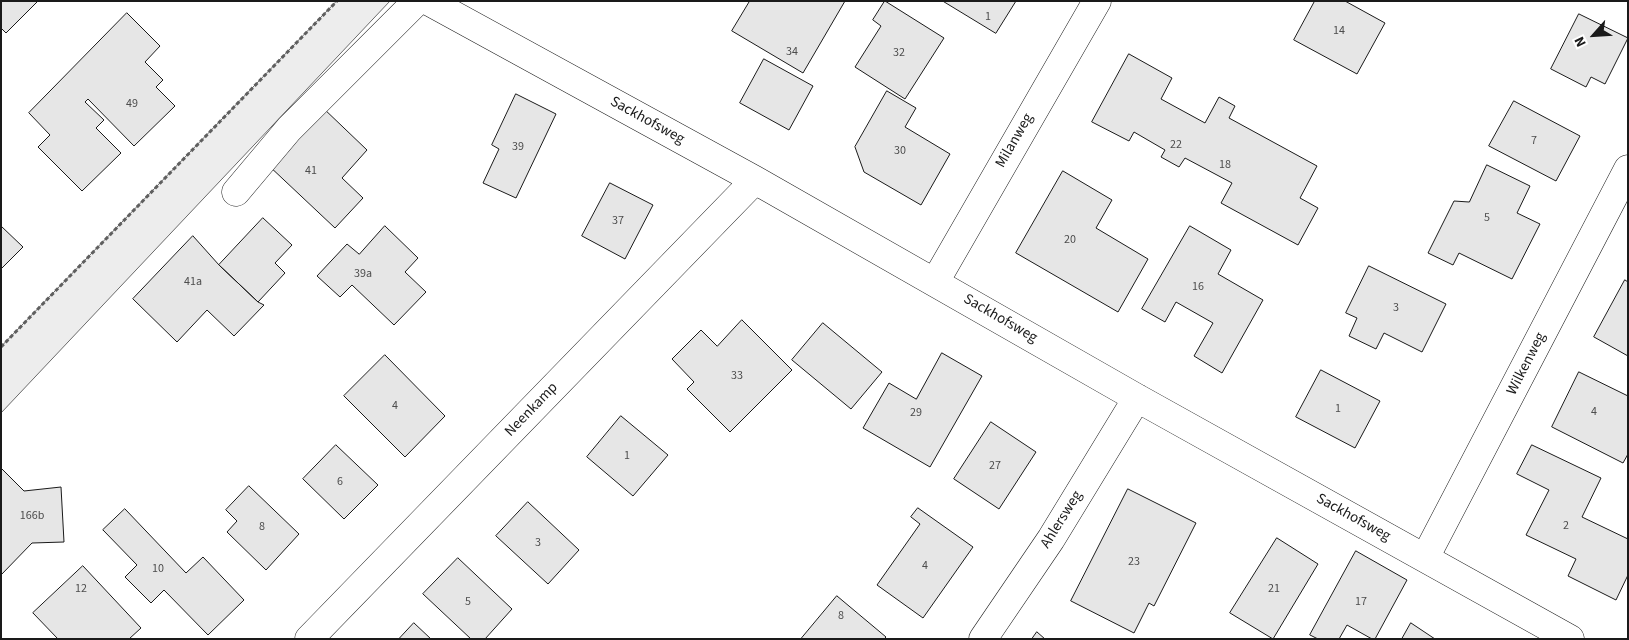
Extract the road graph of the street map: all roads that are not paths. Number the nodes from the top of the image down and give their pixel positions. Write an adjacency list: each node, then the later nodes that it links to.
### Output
1 (417, 1): 6 (street)
2 (428, 1): 5 (street, Sackhofsweg)
3 (1097, 1): 7 (street, Milanweg)
4 (1628, 169): 9 (street, Wilkenweg)
5 (755, 180): 7 (street, Sackhofsweg); 10 (street, Neenkamp)
6 (236, 192)
7 (935, 282): 8 (street, Sackhofsweg)
8 (1137, 398): 9 (street, Sackhofsweg); 11 (street, Ahlersweg)
9 (1425, 558): 12 (street, Sackhofsweg)
10 (309, 639)
11 (983, 639)
12 (1570, 639)

